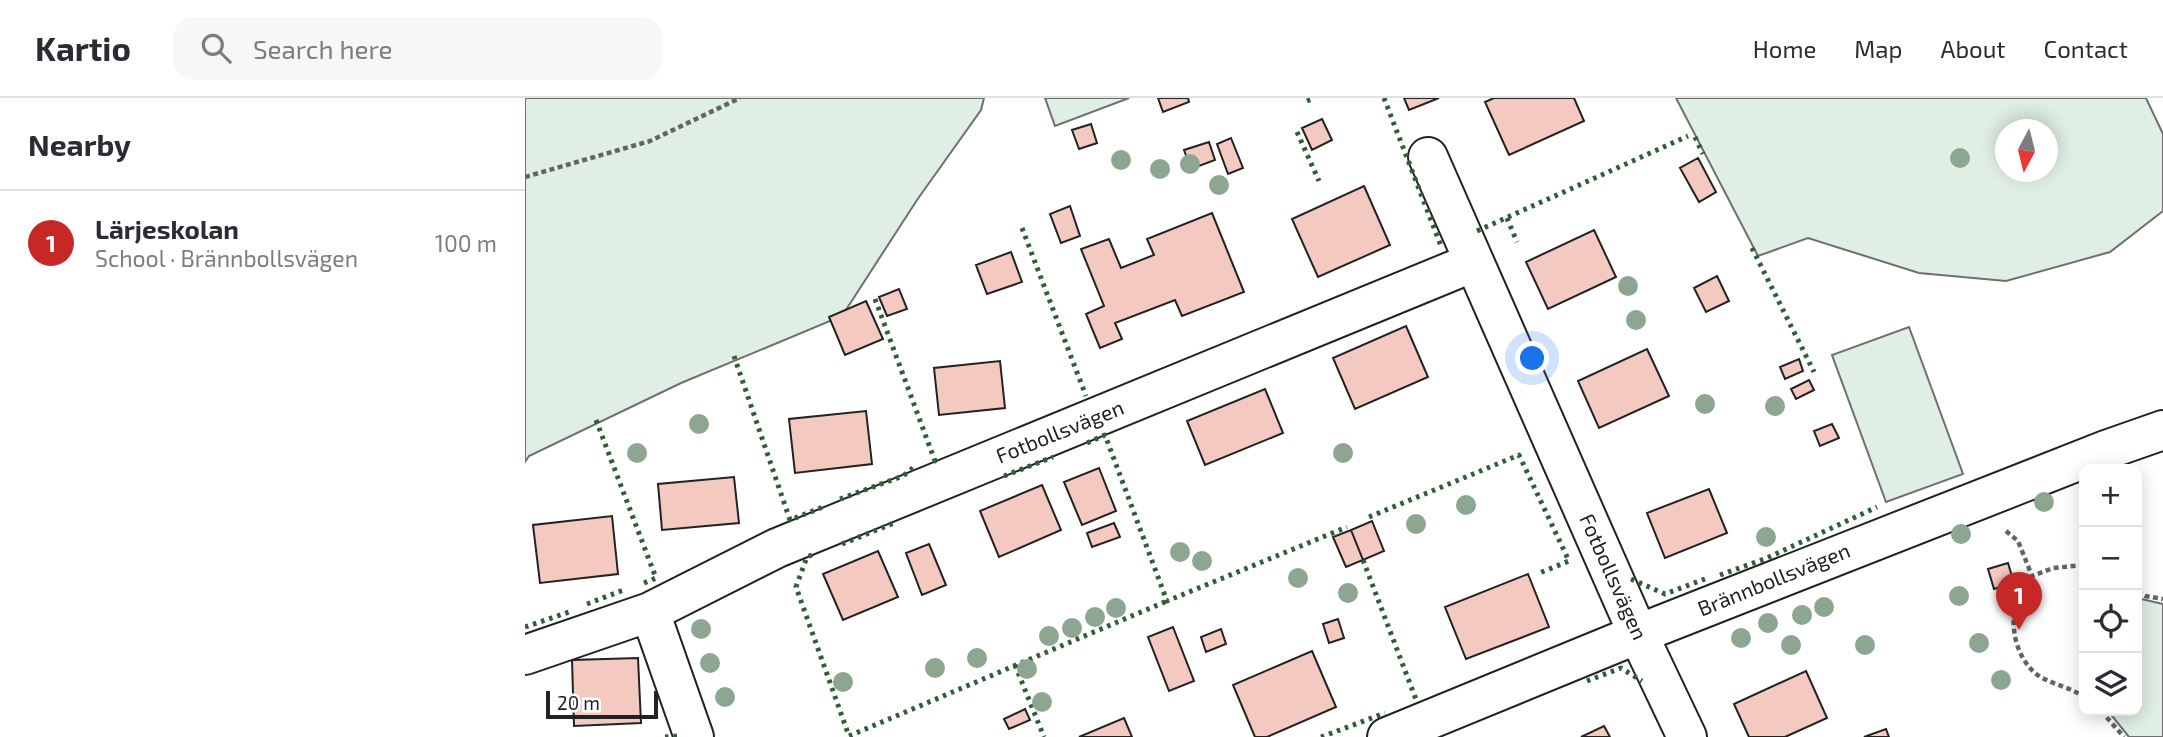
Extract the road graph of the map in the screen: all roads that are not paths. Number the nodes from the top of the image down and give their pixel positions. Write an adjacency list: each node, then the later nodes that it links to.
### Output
1 (1428, 158): 2 (street, Fotbollsvägen)
2 (1474, 262): 4 (street, Fotbollsvägen); 5 (street, Fotbollsvägen)
3 (2163, 430): 5 (street, Brännbollsvägen)
4 (650, 612): 6 (street, Fotbollsvägen); 7 (street)
5 (1637, 634): 8 (street, Brännbollsvägen); 9 (street, Fotbollsvägen)
6 (525, 655)
7 (694, 737)
8 (1387, 737)
9 (1687, 737)

